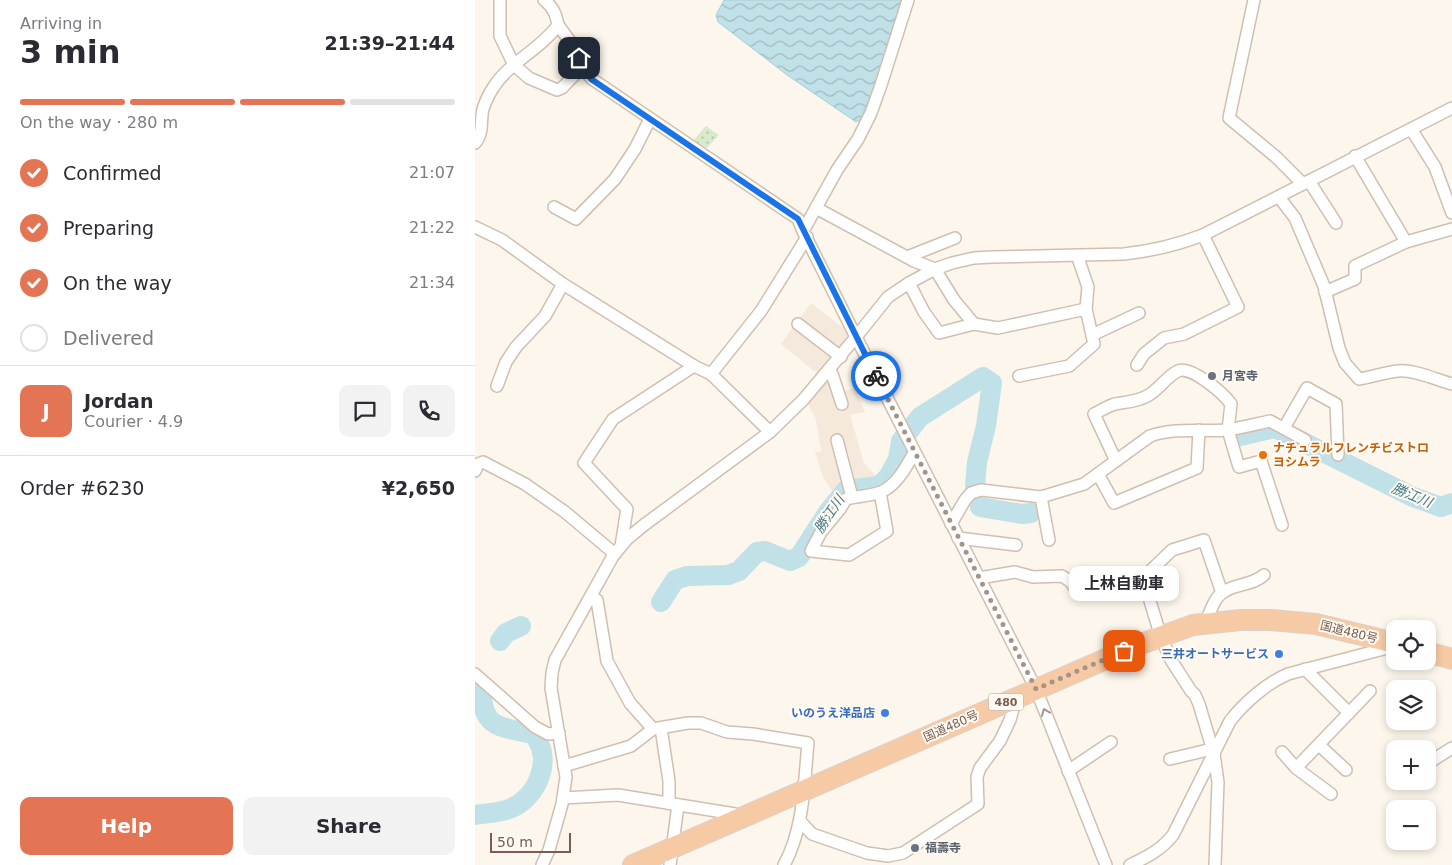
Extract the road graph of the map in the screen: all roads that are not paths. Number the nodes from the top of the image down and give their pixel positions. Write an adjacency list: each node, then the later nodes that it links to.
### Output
1 (500, 0): 6 (street)
2 (544, 0): 5 (street)
3 (907, 0): 17 (street)
4 (1255, 0): 14 (street)
5 (558, 25): 6 (street); 7 (street)
6 (514, 65): 7 (street); 8 (street)
7 (582, 67): 10 (street)
8 (479, 106): 12 (street)
9 (1452, 108): 11 (street)
10 (650, 119): 16 (street); 22 (street)
11 (1411, 129): 13 (street); 18 (street)
12 (475, 143)
13 (1355, 156): 14 (street); 25 (street)
14 (1306, 183): 15 (street); 19 (street)
15 (1279, 197): 23 (street); 31 (street)
16 (554, 207)
17 (816, 208): 22 (street); 27 (street)
18 (1452, 213)
19 (1336, 223)
20 (475, 226): 30 (street)
21 (1452, 229): 25 (street)
22 (805, 234): 37 (street); 42 (street)
23 (1203, 235): 26 (street); 40 (street)
24 (955, 238): 27 (street)
25 (1406, 242): 31 (street)
26 (1077, 255): 28 (street); 32 (street)
27 (907, 257): 28 (street)
28 (935, 269): 29 (street); 35 (street)
29 (909, 283): 35 (street); 37 (street)
30 (563, 284): 39 (street); 45 (street)
31 (1325, 292): 44 (street)
32 (1086, 310): 35 (street); 36 (street)
33 (1139, 313): 36 (street)
34 (798, 324): 38 (street)
35 (974, 324)
36 (1092, 335): 43 (street)
37 (856, 337): 38 (street); 53 (street)
38 (841, 357): 41 (street)
39 (694, 366): 42 (street); 66 (street)
40 (1137, 366)
41 (829, 371): 46 (street); 50 (street)
42 (711, 374): 50 (street)
43 (1019, 376)
44 (1452, 384)
45 (497, 386)
46 (843, 404)
47 (1284, 428): 49 (street); 52 (street); 54 (street)
48 (1199, 430): 49 (street); 55 (street); 57 (street)
49 (1228, 430): 55 (street); 62 (street)
50 (770, 432): 66 (street)
51 (837, 440): 58 (street)
52 (1305, 440)
53 (914, 453): 59 (street); 61 (street)
54 (1338, 455)
55 (1116, 461): 57 (street)
56 (475, 471): 66 (street)
57 (1098, 474): 60 (street)
58 (851, 492): 59 (street); 59 (street)
59 (880, 492)
60 (1041, 497): 61 (street); 64 (street)
61 (951, 524): 63 (street)
62 (1282, 525)
63 (958, 538): 65 (street); 68 (street)
64 (1049, 540)
65 (1017, 545)
66 (618, 550): 71 (street)
67 (1264, 575): 70 (street)
68 (979, 578): 69 (street); 80 (street)
69 (1143, 578): 70 (street); 73 (street)
70 (1222, 593): 72 (street)
71 (591, 596): 84 (street); 85 (street)
72 (1205, 623): 73 (highway, 国道480号 / 480); 74 (highway, 国道480号 / 480)
73 (1161, 636): 80 (highway, 国道480号 / 480); 89 (street)
74 (1386, 643)
75 (1386, 647): 78 (street)
76 (1436, 655): 77 (highway)
77 (1452, 659)
78 (1305, 669): 83 (street); 89 (street)
79 (475, 674): 85 (street)
80 (1036, 689): 82 (highway, 国道480号 / 480); 96 (street, one-way to 80)
81 (1370, 691): 83 (street)
82 (1016, 698): 97 (highway, 国道480号 / 480); 103 (street)
83 (1349, 713): 87 (street)
84 (657, 728): 93 (street); 97 (street); 100 (street)
85 (559, 733): 93 (street)
86 (1111, 742): 96 (street)
87 (1319, 744): 94 (street); 95 (street)
88 (1452, 748): 91 (street)
89 (1213, 751): 92 (street); 110 (street); 111 (street)
90 (1282, 752): 94 (street)
91 (1436, 758)
92 (1171, 759)
93 (564, 766): 99 (street)
94 (1296, 768): 98 (street)
95 (1346, 770)
96 (1068, 771): 109 (street)
97 (803, 790): 101 (highway, 国道480号 / 480); 102 (street)
98 (1331, 794)
99 (563, 798): 100 (street); 105 (street)
100 (673, 804): 101 (street); 104 (street)
101 (738, 819): 104 (highway, 国道480号 / 480)
102 (800, 821): 103 (street); 107 (street)
103 (903, 853): 108 (street)
104 (671, 856): 106 (highway, 国道480号 / 480)
105 (542, 865)
106 (633, 865)
107 (784, 865)
108 (907, 865)
109 (1106, 865)
110 (1130, 865)
111 (1215, 865)

